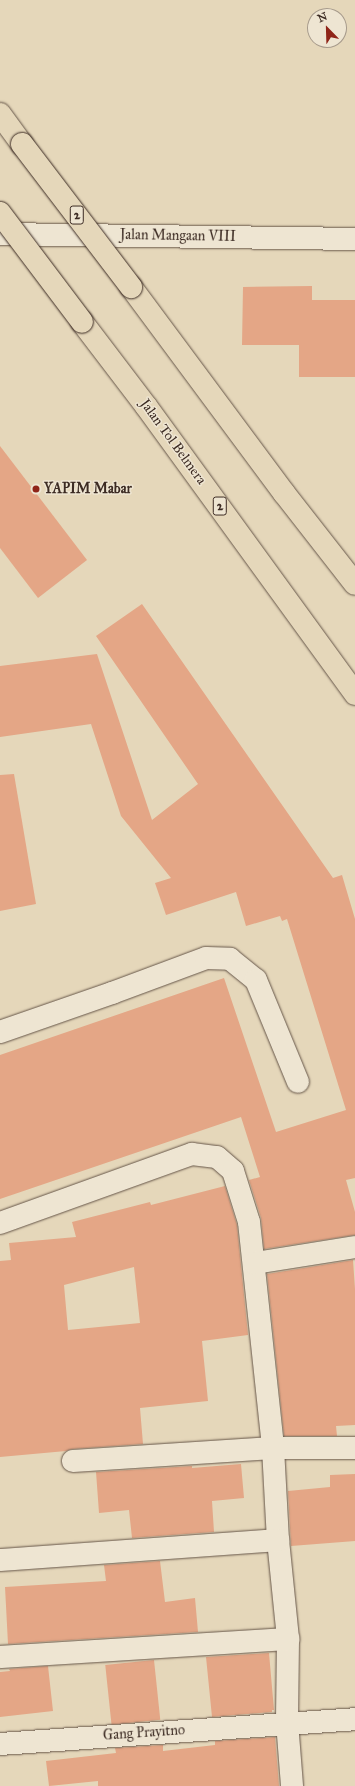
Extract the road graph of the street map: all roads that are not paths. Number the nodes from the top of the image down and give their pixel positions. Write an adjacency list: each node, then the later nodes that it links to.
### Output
1 (0, 114): 5 (highway, 2, bridge)
2 (0, 212): 6 (highway, Jalan Tol Belmera / 2, bridge)
3 (0, 234): 4 (street, Jalan Mangaan VIII)
4 (355, 239)
5 (355, 584)
6 (355, 694)
7 (0, 1032): 8 (street)
8 (298, 1082)
9 (0, 1222): 11 (street)
10 (355, 1247): 11 (street)
11 (255, 1263): 12 (street)
12 (273, 1448): 13 (street); 14 (street); 15 (street)
13 (355, 1448)
14 (73, 1461)
15 (278, 1540): 16 (street); 17 (street)
16 (0, 1560)
17 (288, 1639): 18 (street); 20 (street)
18 (0, 1657)
19 (355, 1719): 20 (street, Gang Prayitno)
20 (287, 1722): 21 (street, Gang Prayitno); 22 (street)
21 (0, 1744)
22 (292, 1786)

